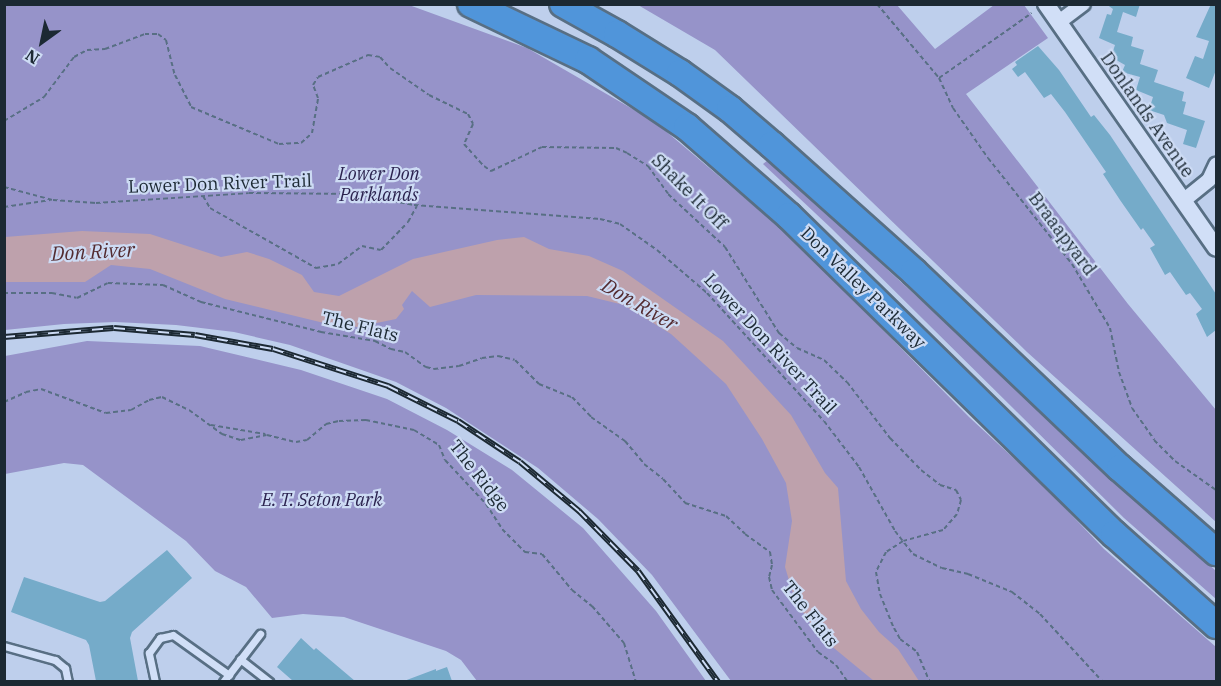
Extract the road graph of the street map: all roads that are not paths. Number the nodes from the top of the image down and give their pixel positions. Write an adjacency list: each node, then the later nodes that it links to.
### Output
1 (471, 4): 10 (highway, Don Valley Parkway)
2 (563, 4): 9 (highway)
3 (1083, 4): 5 (street)
4 (1039, 9): 5 (street, Donlands Avenue)
5 (1059, 22): 7 (street, Donlands Avenue)
6 (1216, 165): 7 (street)
7 (1183, 201): 8 (street, Donlands Avenue)
8 (1216, 248)
9 (1216, 552)
10 (1216, 625)
11 (260, 634): 13 (lane)
12 (4, 646): 15 (lane)
13 (240, 659): 14 (lane); 18 (lane)
14 (229, 675): 16 (lane); 17 (lane)
15 (68, 681)
16 (155, 681)
17 (223, 681)
18 (269, 681)

